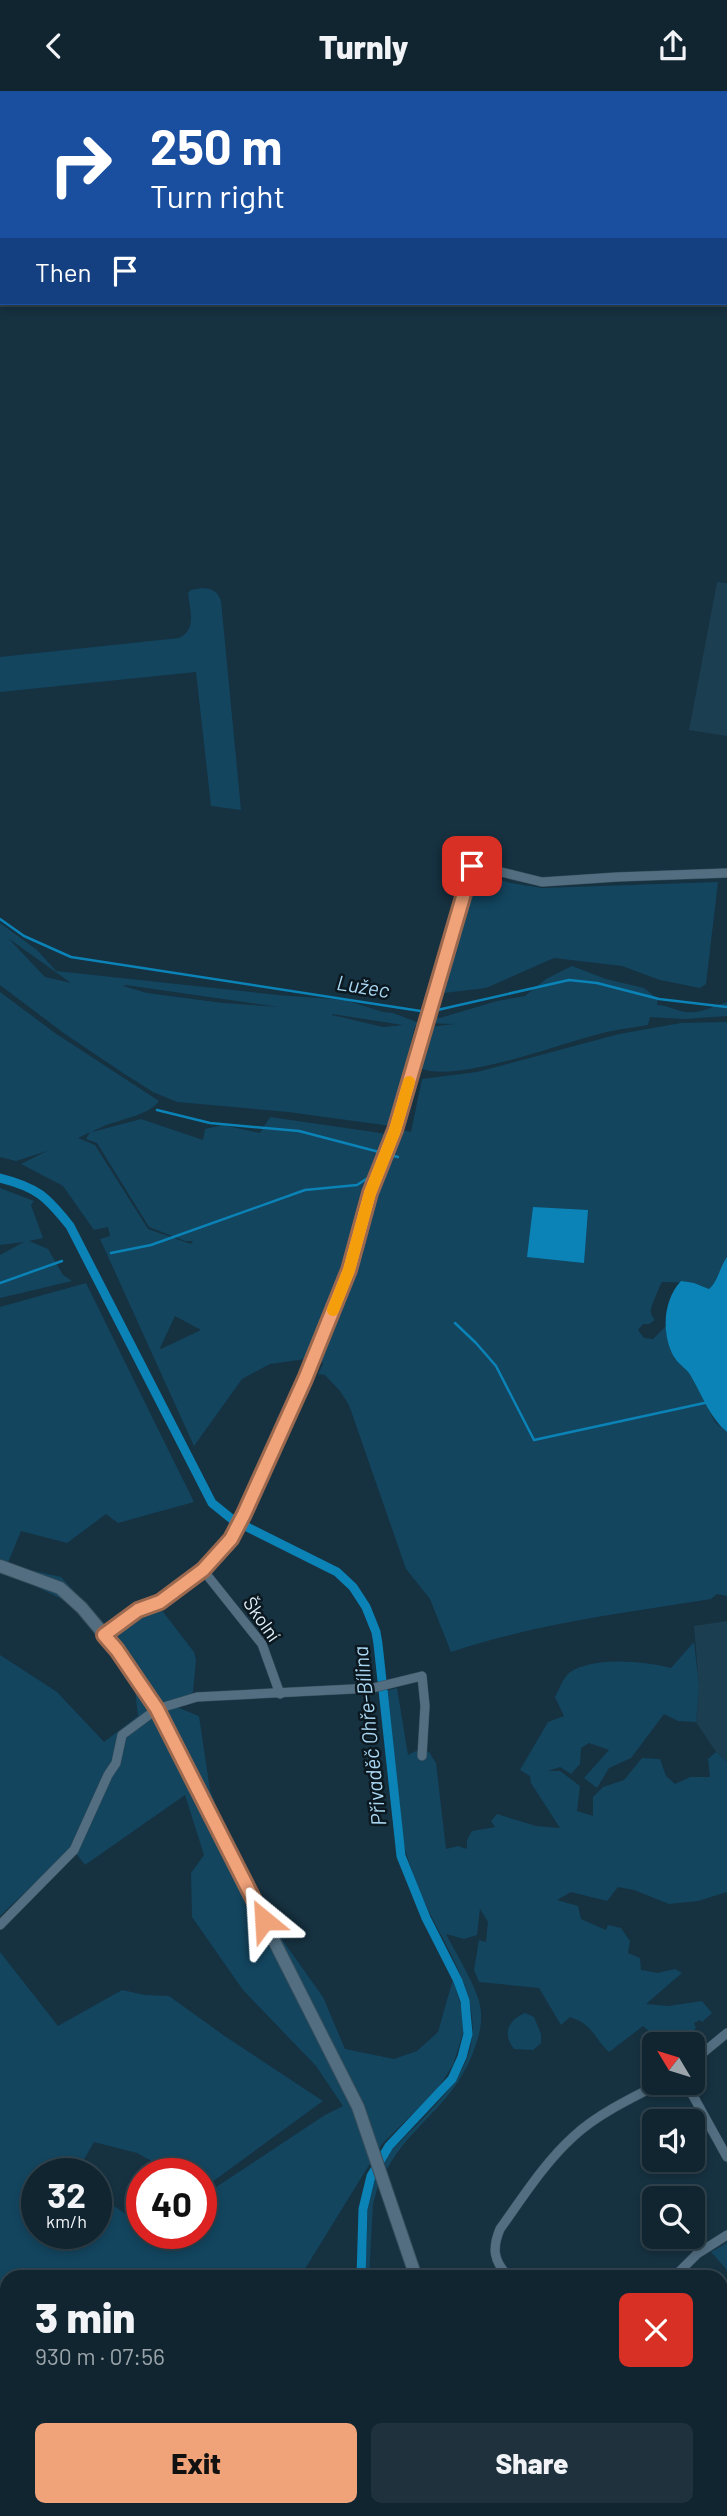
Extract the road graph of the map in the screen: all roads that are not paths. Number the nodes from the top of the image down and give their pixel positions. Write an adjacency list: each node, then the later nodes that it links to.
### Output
1 (727, 873): 3 (street)
2 (0, 1566): 4 (street)
3 (203, 1570): 4 (street); 5 (street, Školní)
4 (104, 1635): 6 (street)
5 (280, 1694): 6 (street); 7 (street)
6 (157, 1709): 8 (street); 15 (street)
7 (422, 1756)
8 (0, 1924)
9 (727, 2033): 10 (street)
10 (705, 2051)
11 (642, 2094): 16 (street)
12 (693, 2095): 13 (street)
13 (727, 2157)
14 (727, 2235): 17 (street)
15 (414, 2270)
16 (501, 2270)
17 (681, 2270)

